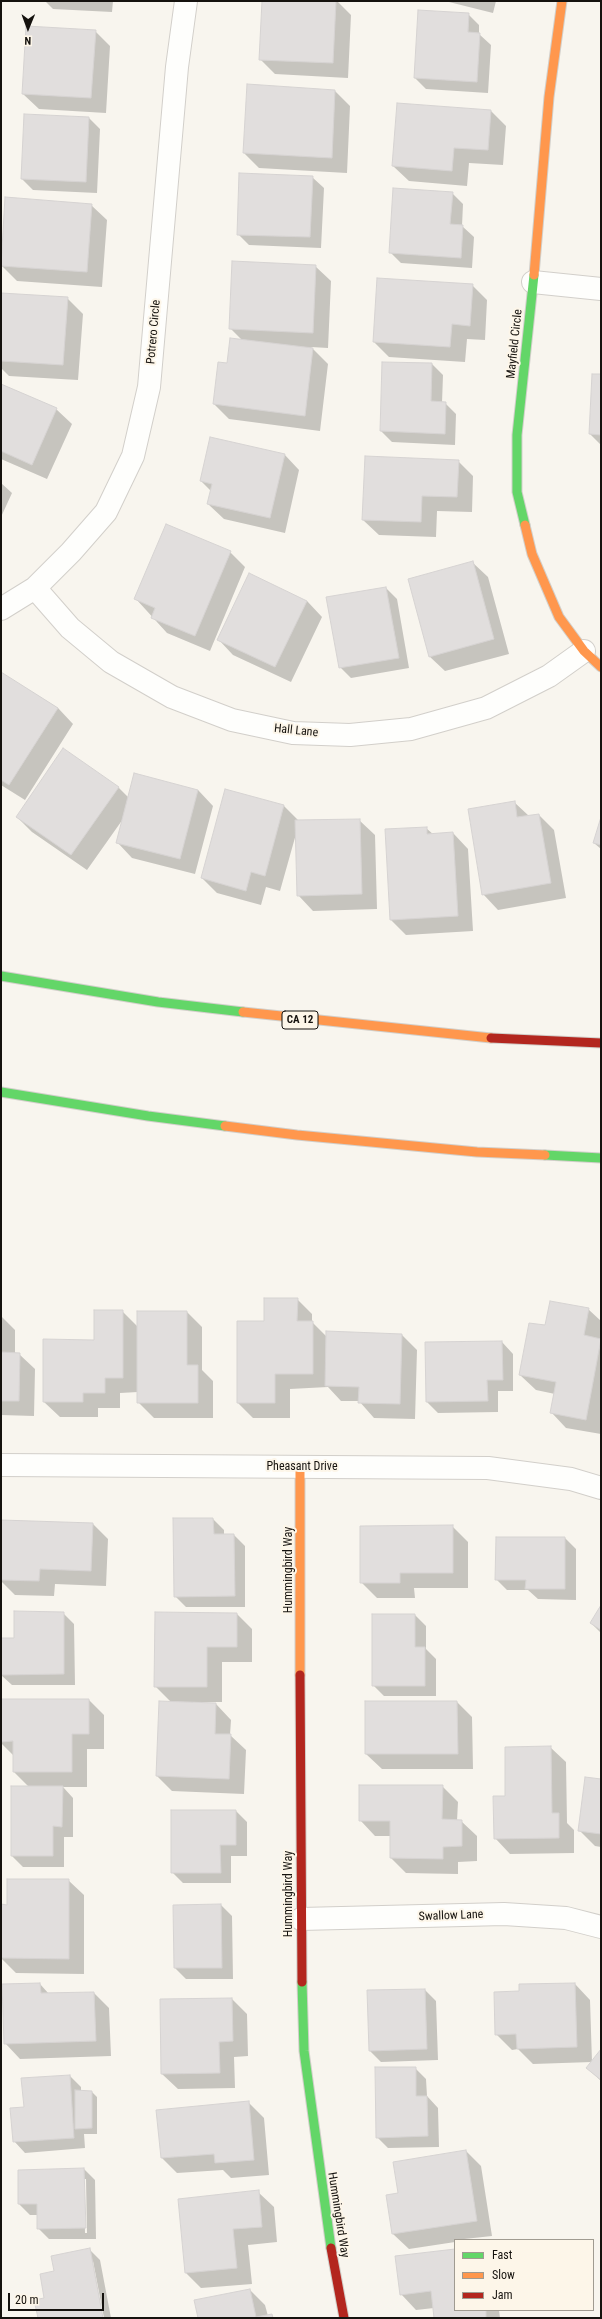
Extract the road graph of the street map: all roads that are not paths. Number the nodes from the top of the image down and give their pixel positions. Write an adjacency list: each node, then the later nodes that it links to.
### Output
1 (186, 1): 5 (street, Potrero Circle)
2 (562, 1): 3 (main road, Mayfield Circle)
3 (533, 282): 4 (street); 7 (main road, Mayfield Circle)
4 (601, 289)
5 (35, 588): 6 (street, Potrero Circle); 7 (street, Hall Lane)
6 (1, 609)
7 (584, 651): 8 (main road, Mayfield Circle)
8 (601, 668)
9 (1, 976): 10 (main road, CA 12)
10 (601, 1043)
11 (1, 1092): 12 (main road)
12 (601, 1158)
13 (1, 1465): 14 (street, Pheasant Drive)
14 (300, 1467): 15 (street, Pheasant Drive); 16 (main road, Hummingbird Way)
15 (601, 1488)
16 (301, 1919): 17 (street, Swallow Lane); 18 (main road, Hummingbird Way)
17 (601, 1927)
18 (344, 2318)

